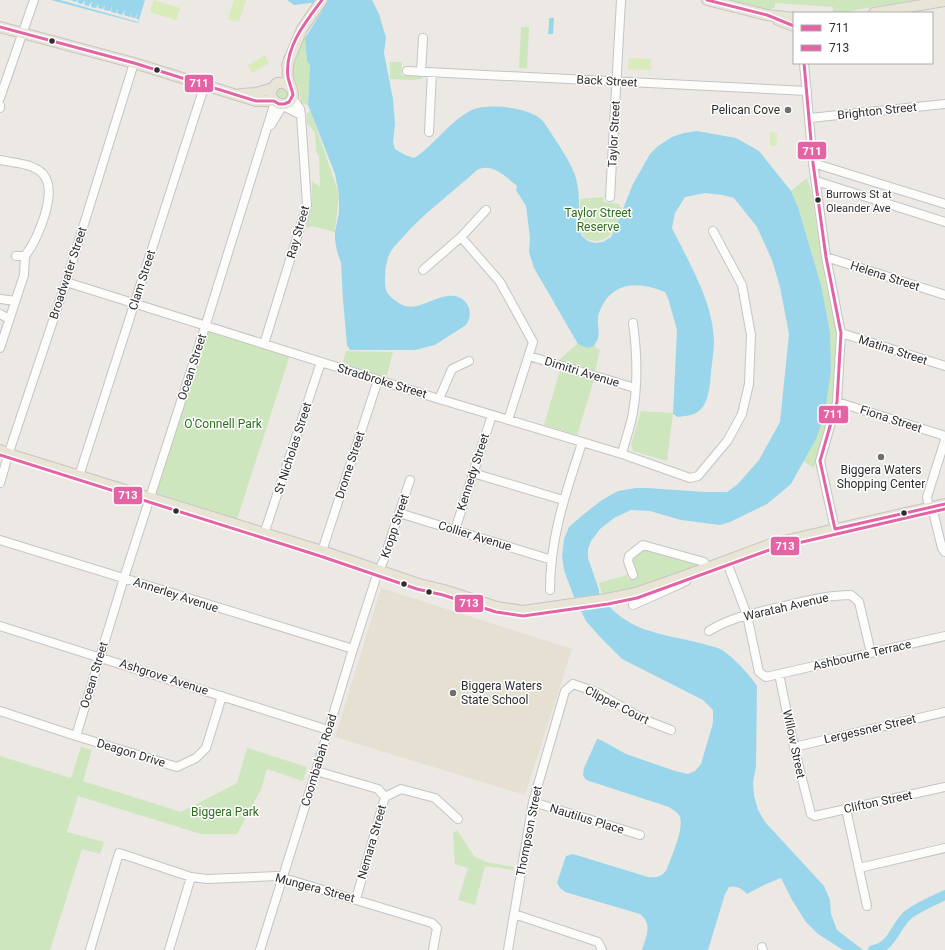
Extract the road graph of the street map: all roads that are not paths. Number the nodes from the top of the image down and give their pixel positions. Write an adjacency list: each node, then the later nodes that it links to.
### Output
1 (34, 0): 11 (street)
2 (322, 0): 13 (main road)
3 (621, 0): 19 (street, Taylor Street)
4 (706, 0): 7 (main road)
5 (945, 1): 6 (main road)
6 (880, 12)
7 (767, 16): 8 (main road); 9 (main road)
8 (793, 18)
9 (793, 26)
10 (0, 27): 11 (main road)
11 (22, 33): 14 (main road); 25 (street)
12 (423, 38): 17 (street)
13 (289, 59): 21 (main road); 23 (main road)
14 (134, 63): 20 (main road); 45 (street, Broadwater Street)
15 (804, 64): 22 (street)
16 (407, 71): 17 (street, Back Street)
17 (421, 72): 18 (street, Back Street)
18 (432, 72): 19 (street, Back Street); 32 (street)
19 (617, 81): 22 (street, Back Street); 37 (street, Taylor Street)
20 (205, 84): 24 (main road); 49 (street, Clam Street)
21 (275, 86): 23 (main road); 24 (main road); 27 (main road)
22 (807, 91): 31 (street)
23 (292, 92): 27 (main road); 29 (street, Ray Street)
24 (237, 94): 26 (main road)
25 (0, 98)
26 (256, 101): 27 (main road); 30 (street)
27 (279, 103): 29 (street); 30 (street, Ocean Street); 33 (street, Ocean Street)
28 (945, 104): 31 (street, Brighton Street)
29 (301, 115): 55 (street, Ray Street)
30 (270, 116): 33 (street, Ocean Street)
31 (810, 118): 35 (street)
32 (429, 132)
33 (266, 134): 53 (street, Ocean Street)
34 (0, 160): 48 (street)
35 (814, 163): 36 (street); 38 (street)
36 (816, 181): 40 (street); 43 (street)
37 (610, 197)
38 (945, 204)
39 (486, 210): 42 (street)
40 (945, 222)
41 (713, 231): 71 (street, Stradbroke Street)
42 (461, 237): 44 (street); 57 (street)
43 (826, 257): 46 (street, Helena Street); 54 (street)
44 (423, 270)
45 (66, 282): 49 (street, Stradbroke Street); 70 (street, Broadwater Street)
46 (945, 295)
47 (1, 299): 48 (street)
48 (14, 302): 51 (street)
49 (134, 304): 53 (street, Stradbroke Street); 73 (street, Clam Street)
50 (0, 314): 51 (street)
51 (9, 319): 56 (street)
52 (633, 323): 62 (street)
53 (206, 327): 55 (street, Stradbroke Street); 76 (street, Ocean Street)
54 (841, 333): 60 (street, Matina Street); 64 (street)
55 (264, 344): 59 (street, Stradbroke Street)
56 (0, 348)
57 (529, 356): 62 (street, Dimitri Avenue); 66 (street)
58 (469, 361): 63 (street)
59 (321, 362): 61 (street, Stradbroke Street); 83 (street, St Nicholas Street)
60 (945, 366)
61 (378, 380): 63 (street, Stradbroke Street); 85 (street, Drome Street)
62 (636, 388): 71 (street)
63 (439, 399): 65 (street, Stradbroke Street)
64 (837, 402): 67 (street, Fiona Street); 81 (street)
65 (492, 415): 66 (street, Stradbroke Street); 72 (street, Kennedy Street)
66 (508, 420): 69 (street, Stradbroke Street)
67 (945, 436)
68 (945, 440): 79 (street)
69 (582, 443): 71 (street, Stradbroke Street); 77 (street)
70 (3, 453): 73 (main road); 75 (street, Broadwater Street)
71 (622, 454)
72 (473, 473): 77 (street); 82 (street, Kennedy Street)
73 (79, 476): 76 (main road)
74 (410, 480): 80 (street, Kropp Street)
75 (0, 483)
76 (150, 498): 83 (main road); 93 (street, Ocean Street)
77 (563, 500): 87 (street)
78 (945, 504): 79 (main road)
79 (931, 508): 81 (main road); 86 (street)
80 (399, 513): 82 (street, Collier Avenue); 90 (street, Kropp Street)
81 (835, 529): 88 (main road)
82 (455, 530): 87 (street, Collier Avenue)
83 (264, 534): 85 (main road)
84 (0, 540): 93 (street, Annerley Avenue)
85 (322, 551): 90 (main road)
86 (945, 552)
87 (552, 560): 94 (street)
88 (726, 560): 89 (main road); 96 (street, Ashbourne Terrace)
89 (707, 568): 91 (main road); 92 (street)
90 (379, 571): 91 (main road); 100 (street, Coombabah Road)
91 (690, 574): 95 (street)
92 (632, 575)
93 (124, 578): 100 (street, Annerley Avenue); 102 (street, Ocean Street)
94 (550, 590)
95 (633, 605)
96 (747, 615): 98 (street, Waratah Avenue); 101 (street, Waratah Avenue); 103 (street, Ashbourne Terrace)
97 (0, 626): 102 (street, Ashgrove Avenue)
98 (709, 631)
99 (945, 636): 101 (street, Ashbourne Terrace)
100 (352, 650): 108 (street, Coombabah Road)
101 (871, 653): 103 (street, Ashbourne Terrace)
102 (100, 657): 105 (street, Ashgrove Avenue); 110 (street, Ocean Street)
103 (779, 674): 111 (street, Willow Street)
104 (565, 691): 109 (street, Clipper Court); 115 (street, Thompson Street)
105 (222, 696): 108 (street, Ashgrove Avenue); 110 (street, Deagon Drive)
106 (0, 711): 110 (street, Deagon Drive)
107 (945, 712): 111 (street, Lergessner Street)
108 (328, 730): 112 (street, Coombabah Road)
109 (671, 730)
110 (76, 736)
111 (794, 747): 117 (street, Willow Street)
112 (316, 771): 114 (street); 122 (street, Coombabah Road)
113 (945, 787): 116 (street, Clifton Street)
114 (385, 797): 118 (street, Nemara Street); 124 (street, Nemara Street)
115 (533, 802): 119 (street, Nautilus Place); 126 (street, Thompson Street)
116 (846, 809): 117 (street, Clifton Street); 121 (street)
117 (811, 814)
118 (458, 819)
119 (640, 835)
120 (945, 848): 121 (street)
121 (859, 868): 125 (street)
122 (282, 877): 123 (street, Mungera Street); 124 (street, Mungera Street); 129 (street, Coombabah Road)
123 (191, 878): 127 (street, Mungera Street); 128 (street)
124 (356, 899): 130 (street, Mungera Street)
125 (867, 906)
126 (514, 914): 131 (street, Thompson Street); 132 (street)
127 (90, 950)
128 (169, 950)
129 (261, 950)
130 (433, 950)
131 (508, 950)
132 (602, 950)

